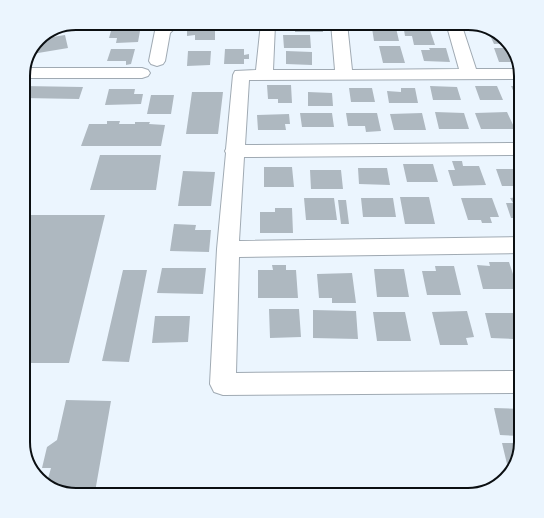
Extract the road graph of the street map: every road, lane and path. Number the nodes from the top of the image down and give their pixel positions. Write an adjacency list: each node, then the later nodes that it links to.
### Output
1 (163, 30): 5 (street)
2 (267, 30): 10 (street)
3 (340, 30): 11 (street)
4 (455, 30): 8 (street)
5 (158, 61)
6 (30, 73): 7 (street)
7 (142, 74)
8 (469, 74): 9 (street); 11 (street)
9 (514, 74)
10 (264, 75): 11 (street); 13 (street)
11 (344, 75)
12 (514, 149): 13 (street)
13 (234, 151): 15 (street)
14 (514, 245): 15 (street)
15 (228, 249): 16 (street)
16 (514, 382)

